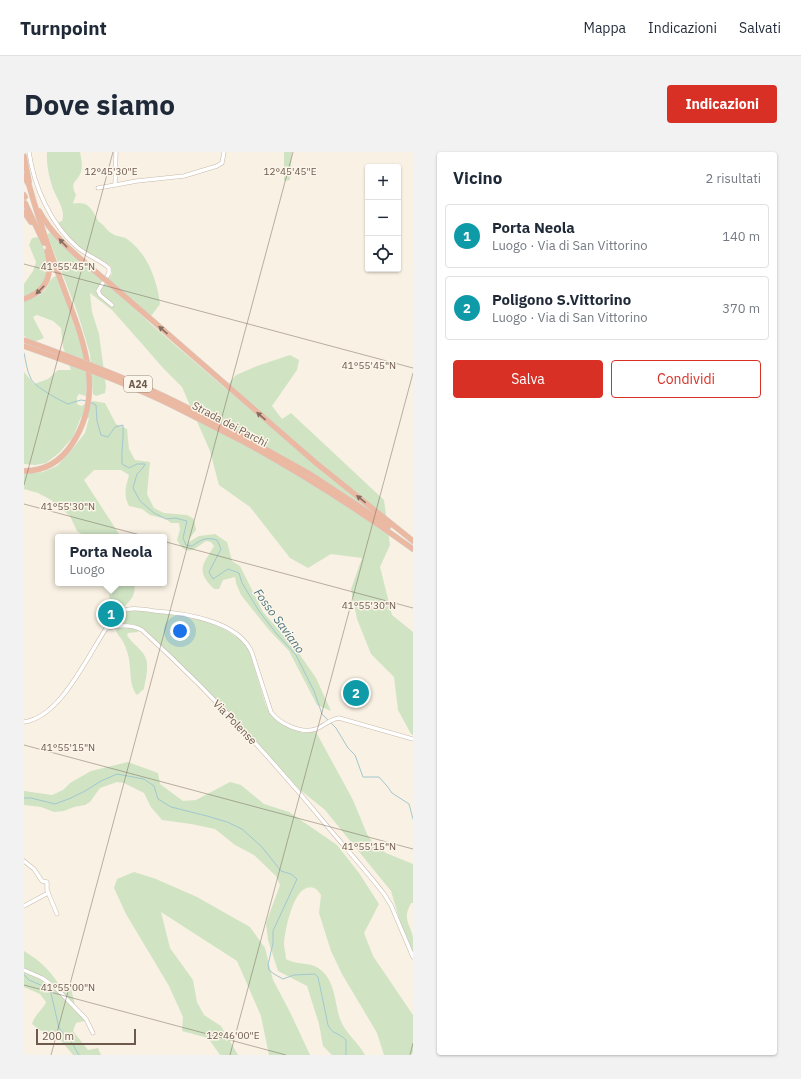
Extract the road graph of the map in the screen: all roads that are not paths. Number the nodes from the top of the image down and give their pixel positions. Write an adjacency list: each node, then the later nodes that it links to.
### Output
1 (28, 152): 15 (street)
2 (116, 152): 7 (street)
3 (224, 152): 7 (street)
4 (24, 156): 6 (highway)
5 (24, 176): 6 (highway)
6 (29, 185): 9 (highway)
7 (115, 185): 8 (street)
8 (98, 188)
9 (32, 197): 13 (highway); 20 (highway, one-way to 9)
10 (25, 201): 12 (highway); 12 (highway)
11 (24, 212): 12 (highway)
12 (39, 230): 13 (highway); 14 (highway, one-way to 14)
13 (49, 247): 19 (highway)
14 (25, 299)
15 (112, 305)
16 (24, 340): 18 (highway, Strada dei Parchi / A24, bridge)
17 (24, 346): 18 (highway, Strada dei Parchi / A24, bridge)
18 (247, 441): 20 (highway, Strada dei Parchi / A24); 21 (highway, Strada dei Parchi / A24)
19 (24, 471)
20 (413, 542)
21 (413, 549)
22 (107, 628): 23 (street); 24 (street); 29 (street, Via Polense)
23 (24, 722)
24 (413, 739)
25 (24, 861): 26 (street)
26 (48, 893): 27 (street); 28 (street)
27 (24, 906)
28 (57, 914)
29 (413, 957)
30 (24, 970): 32 (street)
31 (65, 985): 32 (street)
32 (56, 988): 33 (street)
33 (93, 1033)

